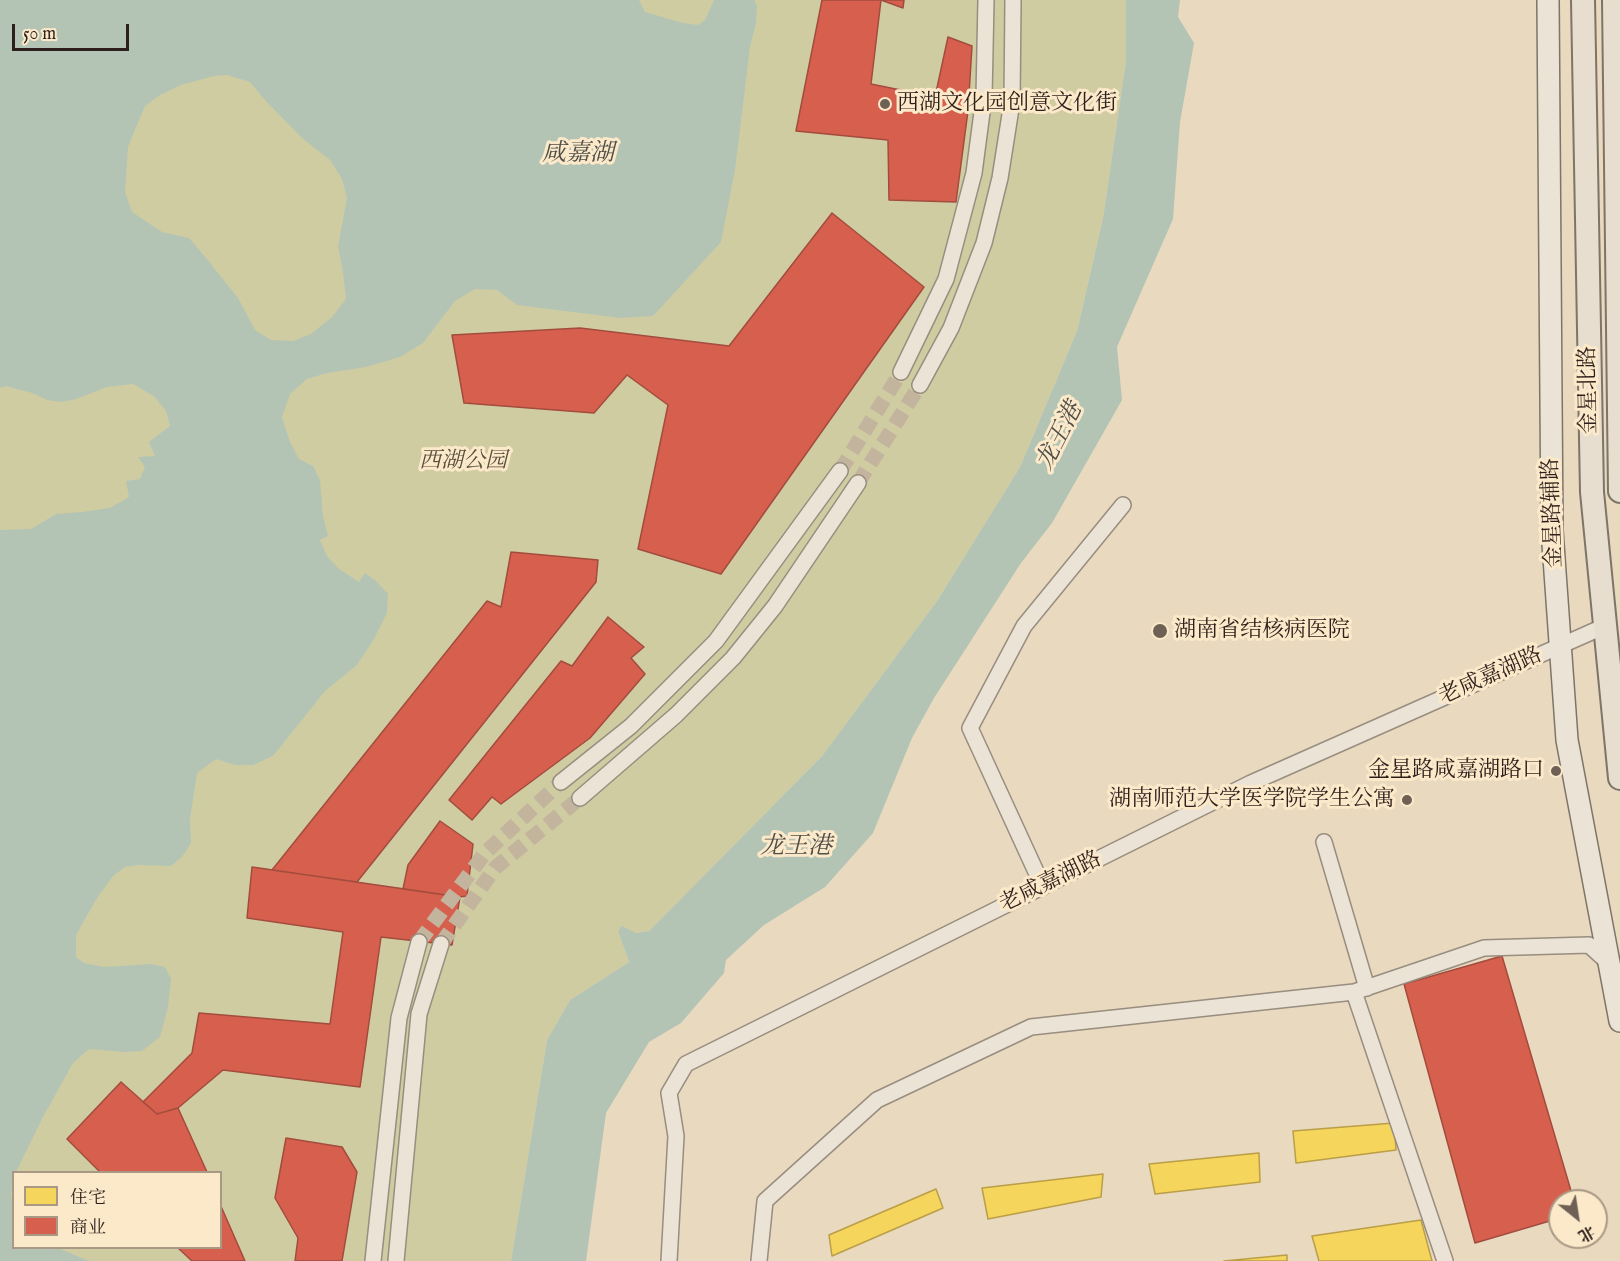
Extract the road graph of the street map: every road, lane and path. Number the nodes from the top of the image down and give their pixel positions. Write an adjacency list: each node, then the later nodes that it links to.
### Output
1 (986, 0): 6 (street)
2 (1013, 0): 7 (street)
3 (1548, 0): 22 (street, 金星路辅路)
4 (1583, 0): 12 (main road, 金星北路)
5 (1614, 0): 10 (main road, 金星北路)
6 (901, 372)
7 (920, 385)
8 (840, 471): 14 (street)
9 (858, 483): 15 (street)
10 (1620, 491)
11 (1123, 505): 17 (street)
12 (1605, 626): 13 (main road, 金星北路); 17 (street, 老咸嘉湖路)
13 (1620, 778)
14 (561, 782)
15 (580, 798)
16 (1324, 842): 21 (street)
17 (1043, 887): 25 (street, 老咸嘉湖路)
18 (419, 942): 23 (street)
19 (441, 944): 24 (street)
20 (1620, 972): 21 (street)
21 (1360, 990): 26 (street); 27 (street)
22 (1620, 1021)
23 (373, 1261)
24 (396, 1261)
25 (669, 1261)
26 (759, 1261)
27 (1445, 1261)

